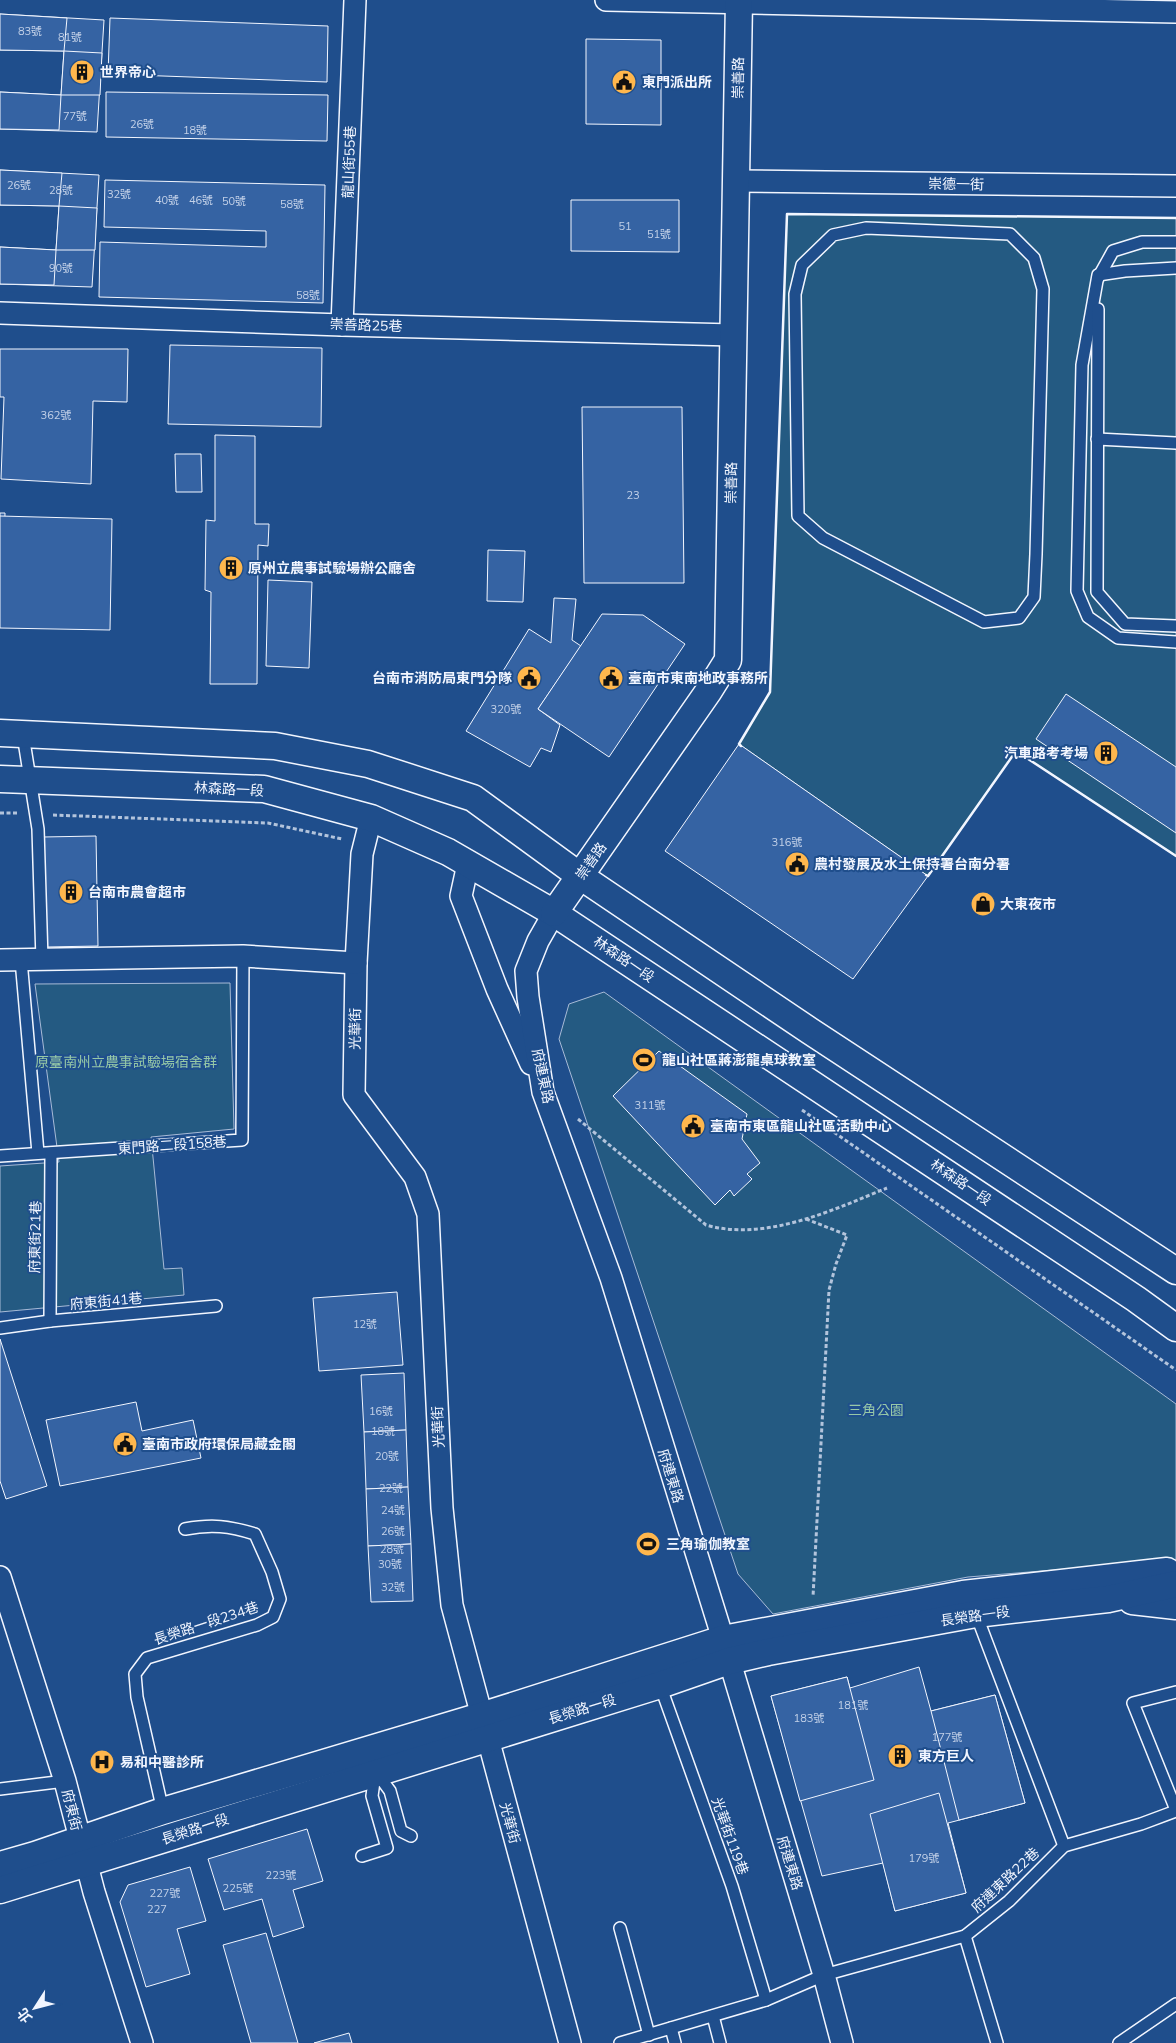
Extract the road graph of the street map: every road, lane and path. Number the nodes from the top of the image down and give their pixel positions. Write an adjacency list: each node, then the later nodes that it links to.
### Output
1 (355, 0): 14 (street, 龍山街55巷)
2 (606, 0): 3 (street)
3 (739, 2): 4 (street); 8 (street, 崇善路)
4 (832, 3): 5 (street)
5 (935, 3): 6 (street)
6 (1068, 5): 7 (street)
7 (1176, 12)
8 (736, 181): 9 (street, 崇德一街); 15 (street, 崇善路)
9 (1176, 186)
10 (1176, 242): 12 (lane)
11 (1176, 268): 12 (lane)
12 (1098, 275): 16 (lane); 20 (lane)
13 (0, 313): 14 (street, 崇善路25巷)
14 (342, 325): 15 (street, 崇善路25巷)
15 (733, 335): 28 (street, 崇善路)
16 (1097, 439): 17 (lane); 19 (lane)
17 (1176, 443)
18 (1036, 554): 18 (lane)
19 (1176, 626)
20 (1176, 642)
21 (11, 734): 23 (lane); 28 (street)
22 (0, 779): 23 (street, 林森路一段)
23 (31, 781): 24 (lane); 25 (street, 林森路一段)
24 (36, 814): 26 (path); 32 (lane)
25 (370, 818): 26 (street, 光華街); 27 (street, 林森路一段)
26 (364, 845): 33 (street, 光華街)
27 (468, 864): 29 (street, 林森路一段); 34 (street)
28 (580, 876): 29 (street, 崇善路); 42 (street)
29 (554, 913): 34 (street, 府連東路); 46 (street, 林森路一段)
30 (243, 956): 32 (street); 33 (street); 38 (lane, 東門路二段158巷)
31 (10, 960): 32 (street); 37 (lane)
32 (42, 960)
33 (356, 963): 59 (street, 光華街)
34 (544, 1092): 56 (street, 府連東路)
35 (794, 1105): 47 (path)
36 (575, 1117): 41 (path)
37 (38, 1153): 38 (lane, 東門路二段158巷); 39 (lane, 東門路二段158巷)
38 (51, 1153): 44 (lane, 府東街21巷)
39 (0, 1156)
40 (886, 1188): 41 (path)
41 (806, 1219): 52 (path)
42 (1176, 1271)
43 (216, 1306): 44 (lane, 府東街41巷)
44 (50, 1322): 45 (lane, 府東街41巷)
45 (0, 1328)
46 (1176, 1328)
47 (1176, 1370)
48 (185, 1529): 63 (lane, 長榮路一段234巷)
49 (1176, 1570): 56 (street, 長榮路一段)
50 (0, 1576): 61 (street, 府東街)
51 (1176, 1584): 53 (street, 長榮路一段)
52 (812, 1599)
53 (1108, 1599): 54 (street); 55 (street, 長榮路一段)
54 (1176, 1606)
55 (976, 1614): 56 (street, 長榮路一段); 66 (lane)
56 (726, 1650): 57 (street, 長榮路一段); 59 (street, 長榮路一段); 73 (street, 府連東路)
57 (660, 1685): 59 (street, 長榮路一段); 74 (lane, 光華街119巷)
58 (1176, 1692): 64 (lane, 府連東路22巷)
59 (484, 1727): 60 (street, 長榮路一段); 63 (street, 長榮路一段); 80 (street, 光華街)
60 (376, 1772): 65 (lane); 67 (street, 長榮路一段); 68 (lane)
61 (64, 1781): 62 (lane); 67 (street, 府東街)
62 (0, 1789)
63 (163, 1811): 67 (street, 長榮路一段)
64 (1176, 1811): 66 (lane, 府連東路22巷)
65 (411, 1836)
66 (1064, 1846): 72 (lane, 府連東路22巷)
67 (82, 1852): 69 (street, 長榮路一段); 70 (street, 長榮路一段); 79 (street, 府東街)
68 (362, 1856)
69 (0, 1865)
70 (0, 1890)
71 (620, 1928): 78 (lane)
72 (965, 1936): 73 (lane, 府連東路22巷); 85 (lane)
73 (824, 1975): 74 (lane); 84 (street, 府連東路)
74 (766, 2000): 76 (lane)
75 (1176, 2004): 86 (lane)
76 (713, 2016): 77 (lane); 83 (lane)
77 (671, 2028): 78 (lane); 82 (lane)
78 (649, 2035): 81 (lane)
79 (142, 2043)
80 (570, 2043)
81 (620, 2043)
82 (675, 2043)
83 (720, 2043)
84 (842, 2043)
85 (997, 2043)
86 (1119, 2043)

